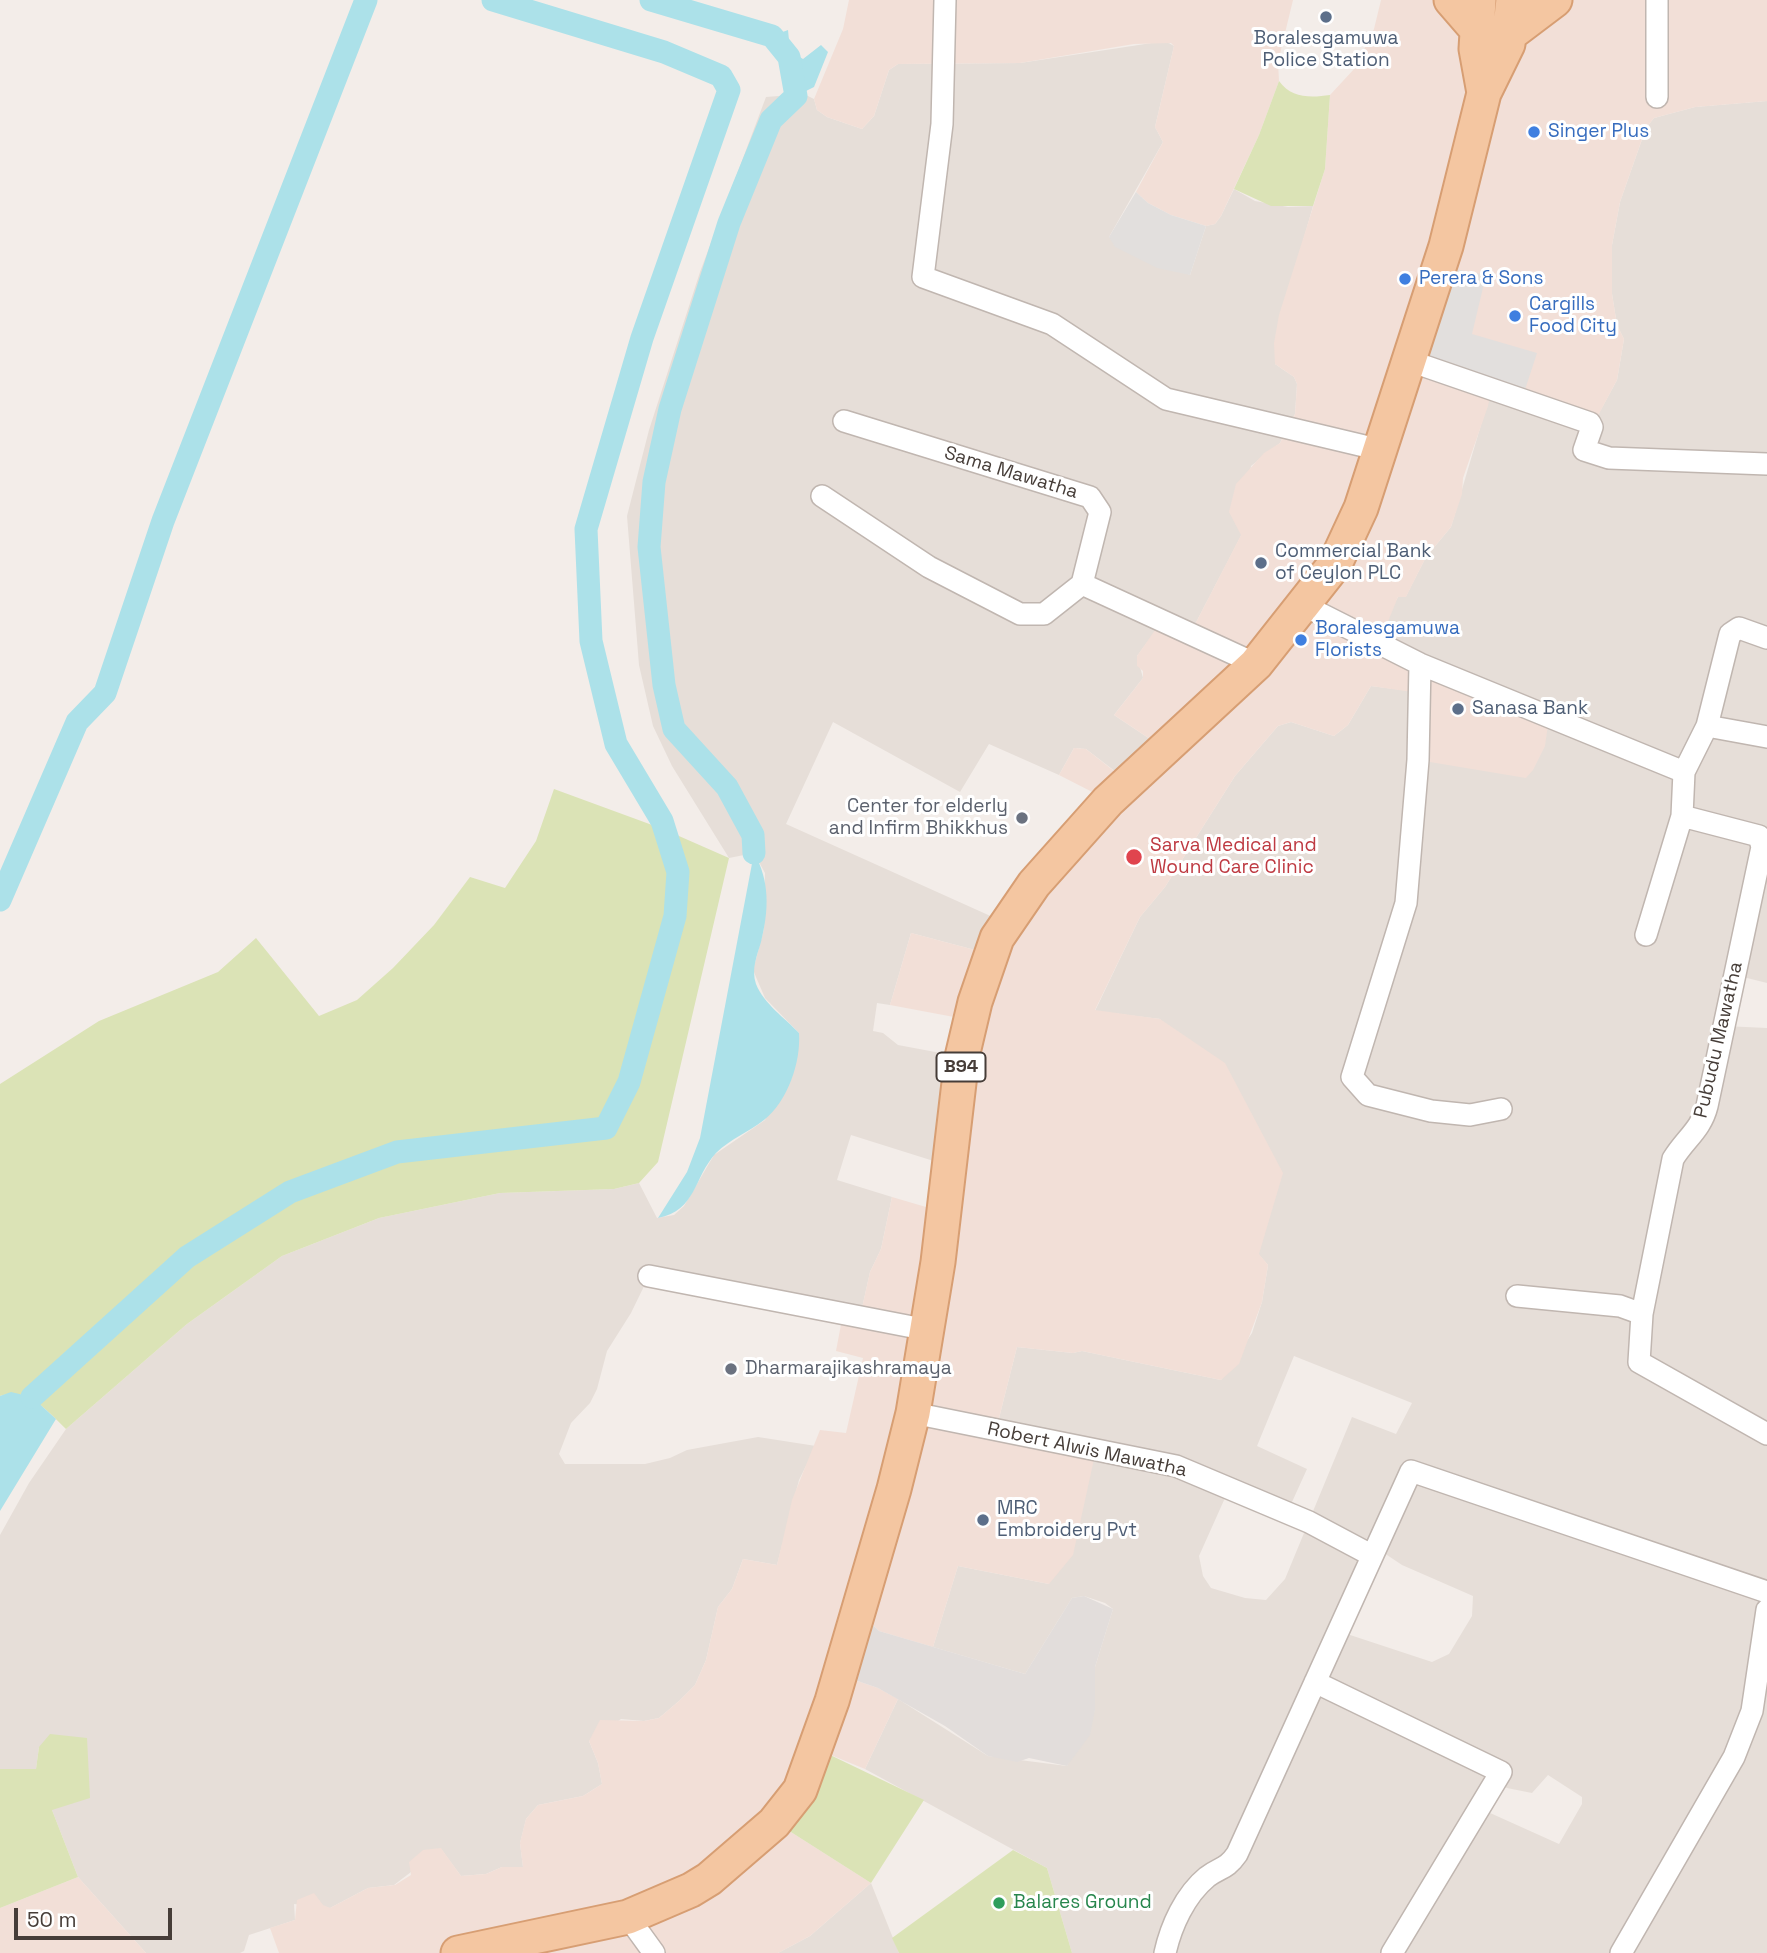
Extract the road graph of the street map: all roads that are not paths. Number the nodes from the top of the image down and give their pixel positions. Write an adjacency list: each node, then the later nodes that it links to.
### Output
1 (945, 0): 12 (street)
2 (1451, 0): 6 (main road)
3 (1513, 0): 7 (main road, B94)
4 (1555, 0): 7 (main road)
5 (1657, 0): 9 (street)
6 (1478, 15): 8 (main road, B94)
7 (1510, 34): 8 (main road, B94)
8 (1484, 93): 10 (main road, B94)
9 (1657, 97)
10 (1407, 360): 12 (main road, B94); 13 (street)
11 (844, 421): 15 (street, Sama Mawatha)
12 (1381, 450): 16 (main road, B94)
13 (1767, 464)
14 (822, 496): 15 (street)
15 (1082, 584): 18 (street)
16 (1305, 606): 18 (main road, B94); 19 (street)
17 (1767, 638): 20 (street)
18 (1256, 664): 29 (main road, B94)
19 (1420, 664): 22 (street); 25 (street)
20 (1707, 726): 21 (street); 22 (street)
21 (1767, 737)
22 (1684, 772): 23 (street)
23 (1682, 816): 24 (street); 28 (street, Pubudu Mawatha)
24 (1646, 935)
25 (1501, 1109)
26 (649, 1276): 29 (street)
27 (1517, 1296): 28 (street)
28 (1642, 1314): 31 (street)
29 (928, 1330): 30 (main road, B94)
30 (913, 1413): 32 (street, Robert Alwis Mawatha); 36 (main road, B94)
31 (1767, 1434)
32 (1371, 1555): 33 (street); 35 (street)
33 (1767, 1592)
34 (1767, 1611): 41 (street)
35 (1315, 1682): 39 (street); 40 (street)
36 (628, 1917): 37 (main road, B94); 38 (street)
37 (458, 1953)
38 (654, 1953)
39 (1165, 1953)
40 (1392, 1953)
41 (1621, 1953)

